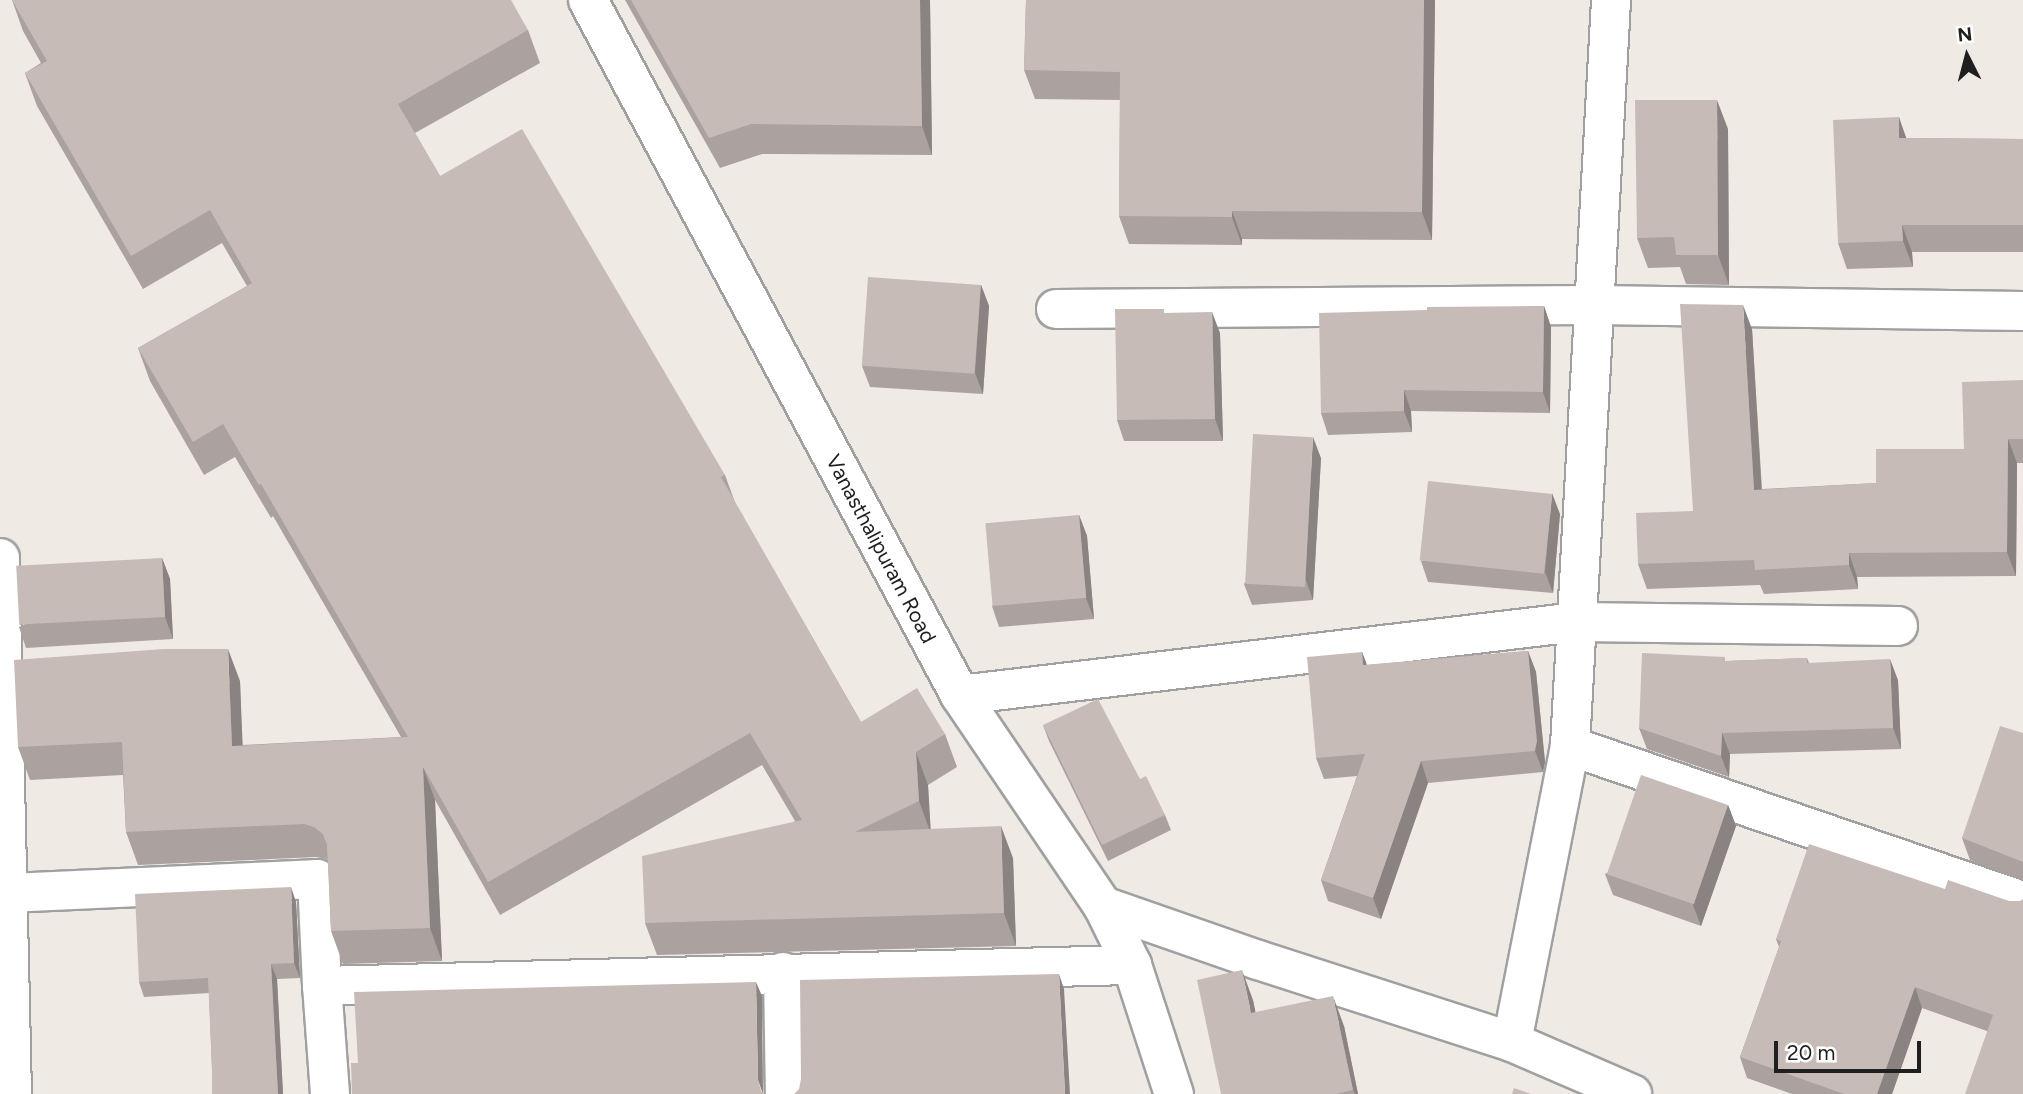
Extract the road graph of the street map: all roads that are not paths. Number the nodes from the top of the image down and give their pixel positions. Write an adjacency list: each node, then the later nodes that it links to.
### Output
1 (588, 0): 11 (street, Vanasthalipuram Road)
2 (1611, 0): 3 (street)
3 (1594, 305): 4 (street); 5 (street); 7 (street)
4 (1056, 309)
5 (2023, 311)
6 (0, 558): 10 (street)
7 (1577, 622): 8 (street); 11 (street); 12 (street)
8 (1898, 625)
9 (44, 669): 10 (street)
10 (3, 672): 15 (street)
11 (960, 695): 14 (street, Vanasthalipuram Road)
12 (1570, 746): 13 (street); 19 (street)
13 (2023, 901)
14 (1103, 906): 16 (street, Vanasthalipuram Road); 19 (street)
15 (6, 917): 18 (street); 20 (street)
16 (1132, 965): 17 (street); 23 (street, Vanasthalipuram Road)
17 (783, 972): 18 (street); 22 (street)
18 (322, 986): 21 (street)
19 (1512, 1042): 24 (street)
20 (12, 1094)
21 (330, 1094)
22 (785, 1094)
23 (1174, 1094)
24 (1633, 1094)

